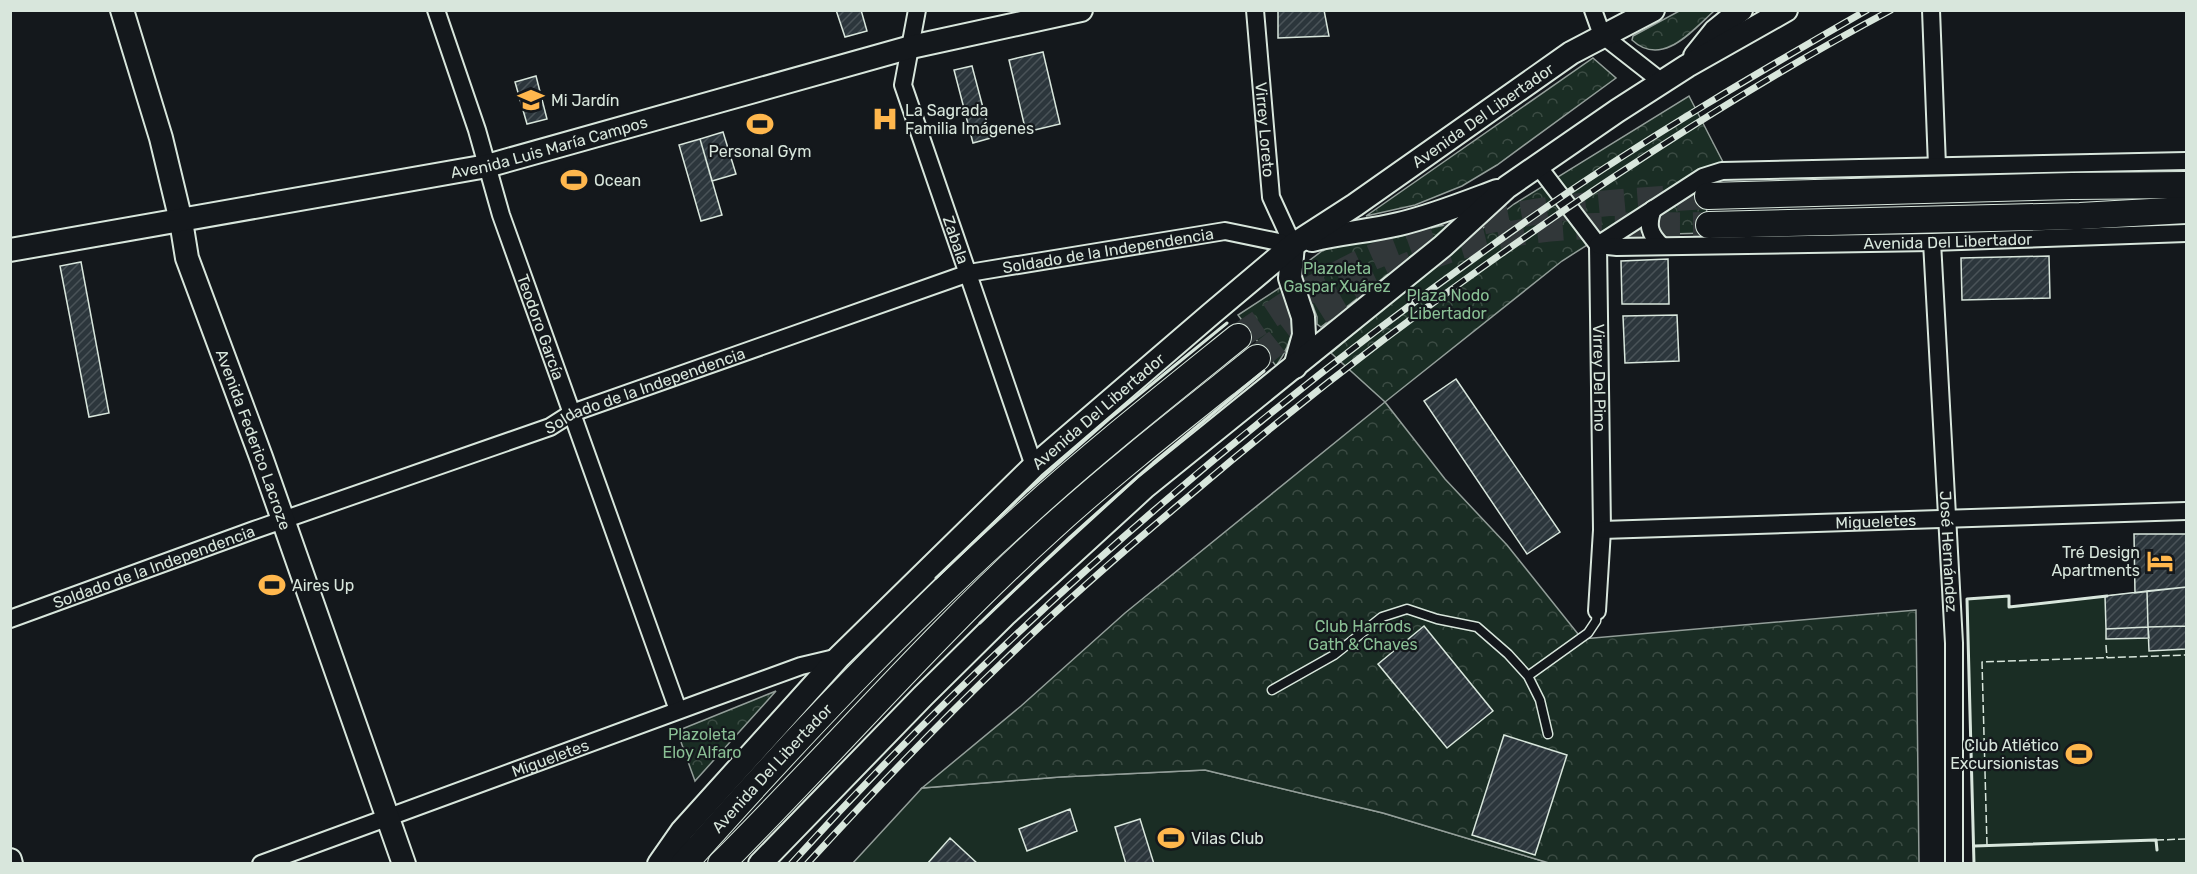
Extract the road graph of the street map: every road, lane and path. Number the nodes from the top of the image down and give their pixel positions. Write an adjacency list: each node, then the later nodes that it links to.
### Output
1 (122, 10): 24 (main road, Avenida Federico Lacroze)
2 (436, 10): 17 (street, Teodoro García)
3 (916, 10): 12 (street, Zabala)
4 (1081, 10): 12 (main road, Avenida Luis María Campos)
5 (1256, 10): 28 (street, Virrey Loreto)
6 (1593, 10): 11 (street)
7 (1653, 10): 11 (main road, Avenida Del Libertador)
8 (1741, 10): 13 (main road)
9 (1786, 10): 13 (main road)
10 (1931, 10): 18 (street)
11 (1602, 35): 14 (street); 28 (main road, Avenida Del Libertador)
12 (911, 47): 17 (main road, Avenida Luis María Campos); 32 (street, Zabala)
13 (1687, 66): 14 (main road)
14 (1662, 82): 16 (main road)
15 (2187, 161): 18 (street)
16 (1538, 165): 20 (main road); 29 (street)
17 (487, 166): 24 (main road, Avenida Luis María Campos); 36 (street, Teodoro García)
18 (1937, 166): 22 (street)
19 (2187, 185): 21 (main road)
20 (1507, 187): 28 (main road); 35 (main road)
21 (1708, 196)
22 (1653, 209): 29 (street); 30 (street)
23 (2187, 210): 25 (main road, Avenida Del Libertador)
24 (181, 221): 31 (main road, Avenida Luis María Campos); 40 (main road, Avenida Federico Lacroze)
25 (1709, 225)
26 (2187, 233): 27 (street, Avenida Del Libertador)
27 (1932, 242): 30 (street, Avenida Del Libertador); 39 (street, José Hernández)
28 (1293, 245): 32 (street, Soldado de la Independencia); 35 (main road); 37 (main road, Avenida Del Libertador)
29 (1598, 245): 30 (street, Avenida Del Libertador); 41 (street, Virrey Del Pino)
30 (1662, 246)
31 (10, 250)
32 (969, 273): 36 (street, Soldado de la Independencia); 37 (street, Zabala)
33 (1238, 337): 53 (main road, Avenida Del Libertador)
34 (1257, 358): 54 (main road, Avenida Del Libertador)
35 (1295, 367): 55 (main road)
36 (572, 413): 40 (street, Soldado de la Independencia); 47 (street, Teodoro García)
37 (1034, 466): 44 (main road, Avenida Del Libertador)
38 (2187, 511): 39 (street, Migueletes)
39 (1947, 518): 41 (street, Migueletes); 56 (street, José Hernández)
40 (283, 521): 43 (street, Soldado de la Independencia); 49 (main road, Avenida Federico Lacroze)
41 (1602, 530): 42 (street, Virrey Del Pino)
42 (1597, 611): 45 (lane)
43 (10, 619)
44 (839, 657): 47 (street, Migueletes); 52 (main road, Avenida Del Libertador)
45 (1528, 676): 46 (lane); 48 (lane)
46 (1272, 690)
47 (678, 710): 49 (street, Migueletes)
48 (1548, 734)
49 (388, 817): 50 (street, Migueletes); 51 (main road, Avenida Federico Lacroze)
50 (261, 864)
51 (404, 864)
52 (659, 864)
53 (684, 864)
54 (722, 864)
55 (760, 864)
56 (1954, 864)

